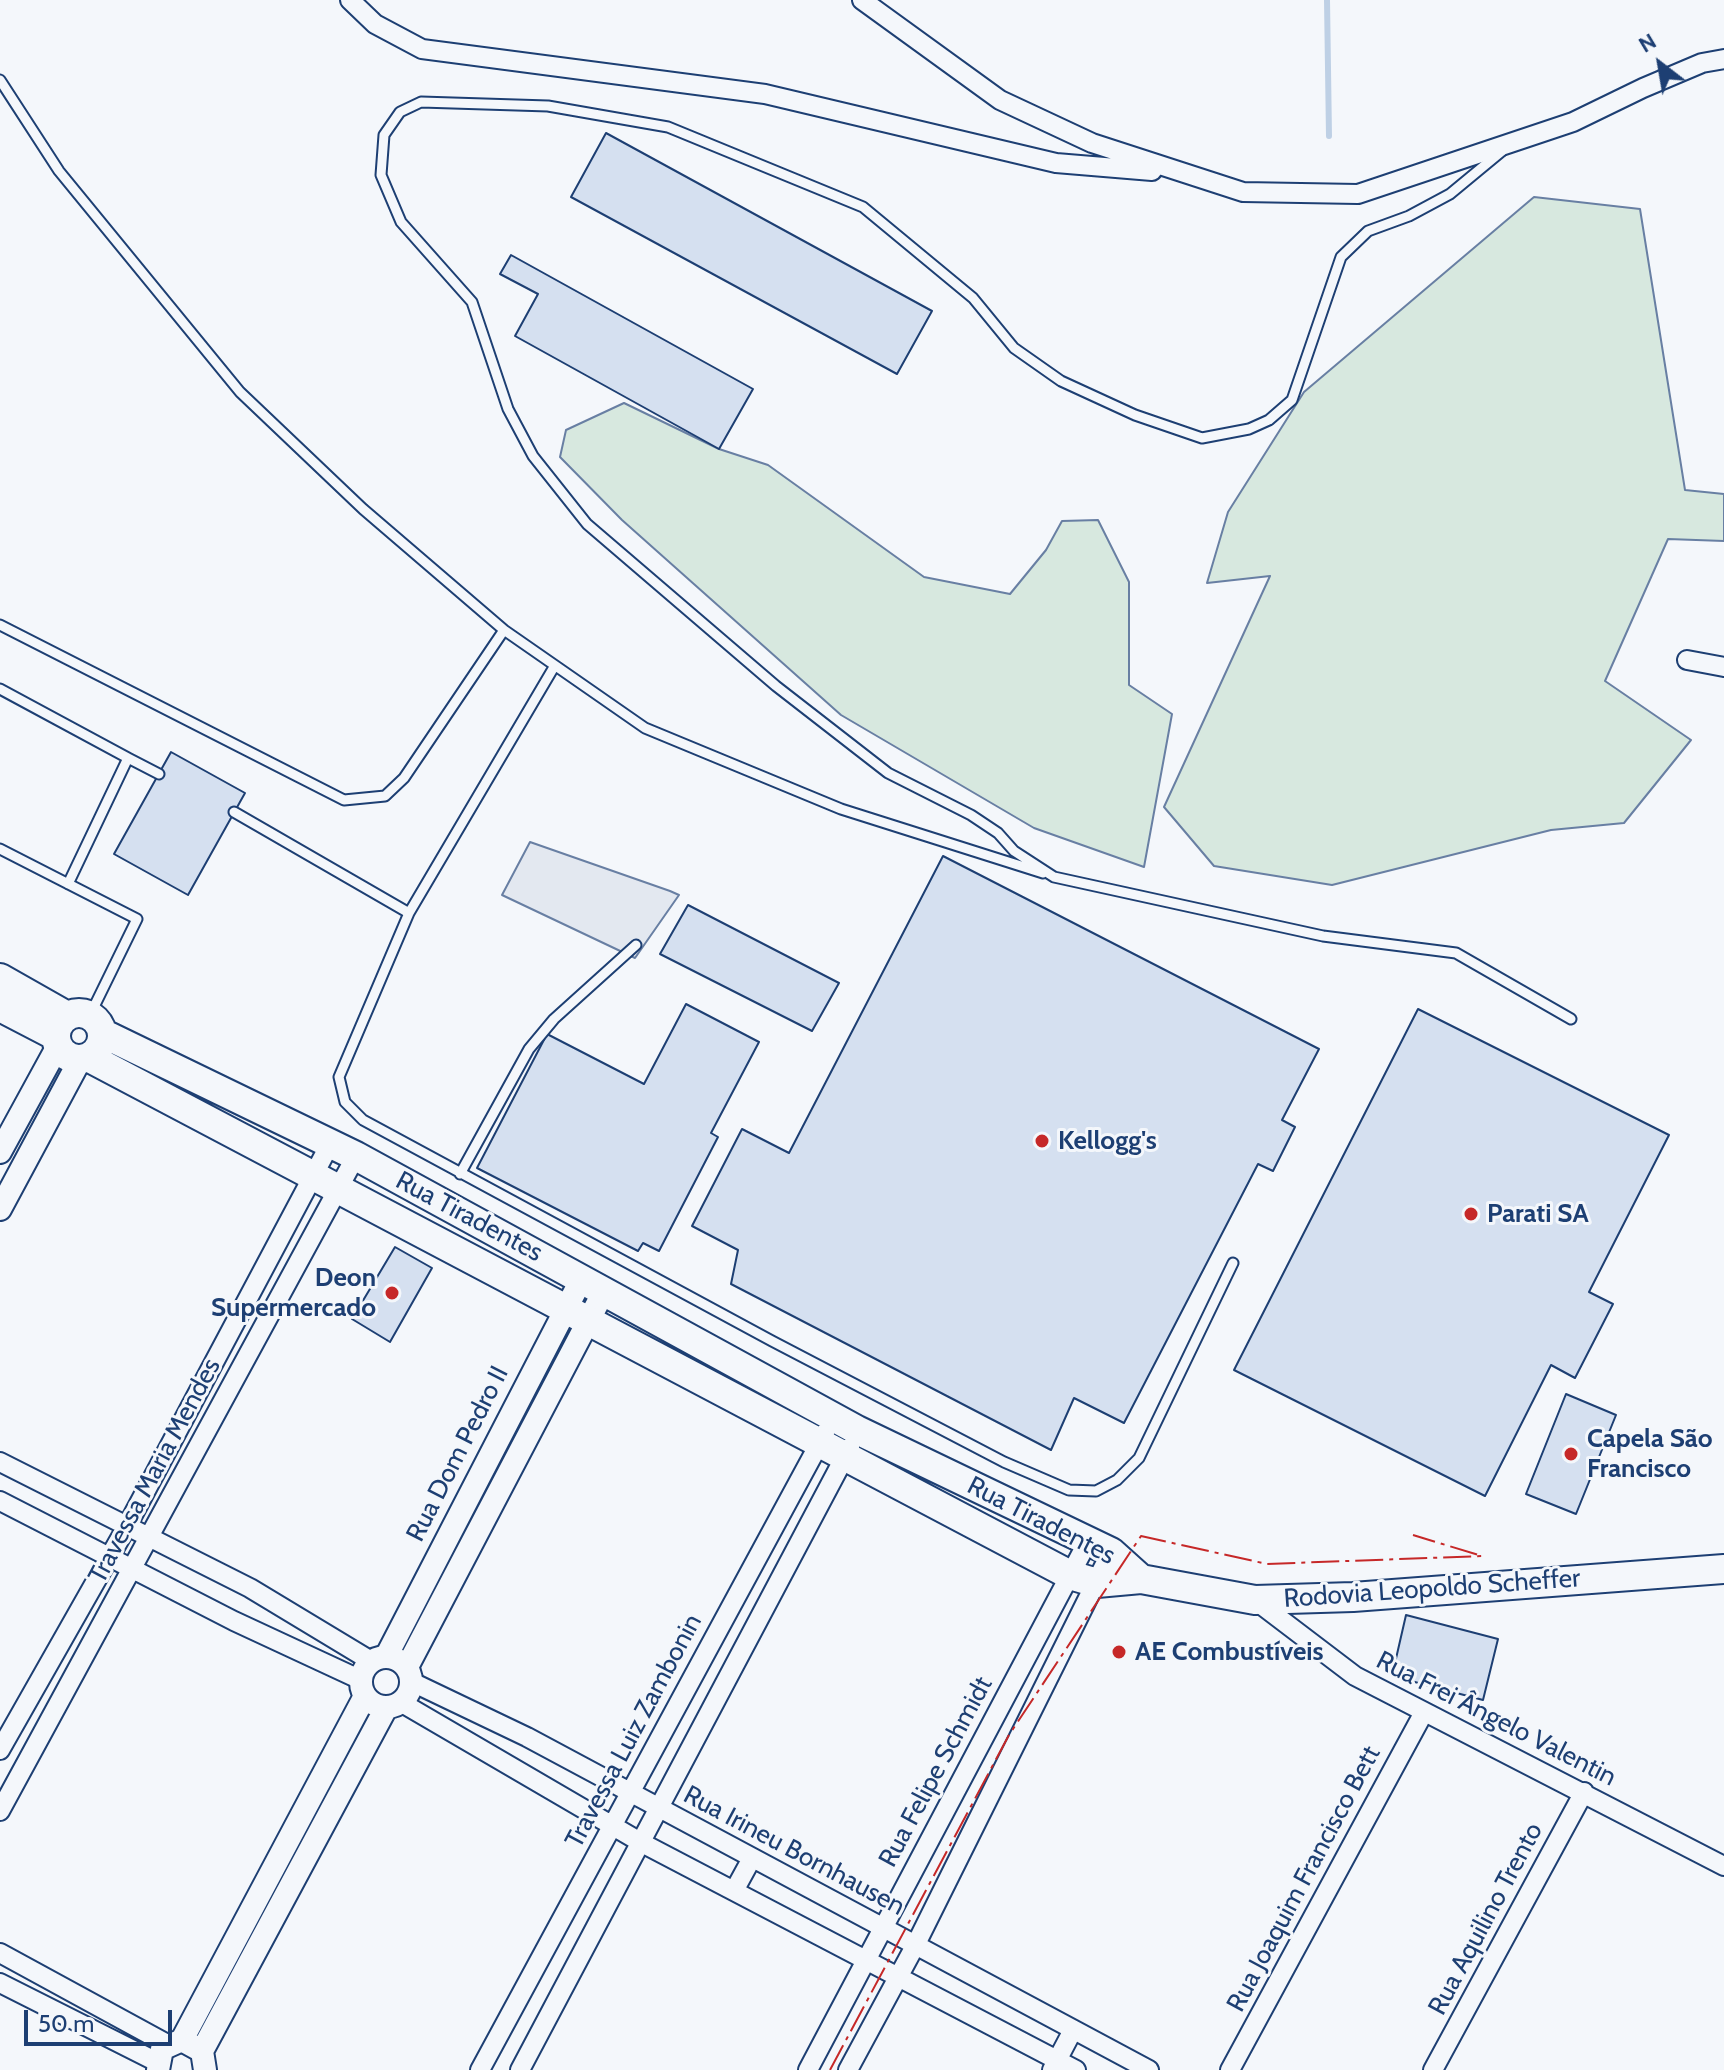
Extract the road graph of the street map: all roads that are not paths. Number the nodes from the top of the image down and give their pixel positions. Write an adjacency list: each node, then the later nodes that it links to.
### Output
1 (350, 0): 6 (street)
2 (862, 0): 6 (street)
3 (1724, 59): 5 (street)
4 (0, 80): 8 (lane)
5 (1510, 144): 6 (street); 17 (lane)
6 (1183, 174)
7 (0, 625): 8 (lane)
8 (504, 630): 10 (lane)
9 (1687, 660): 11 (street)
10 (554, 667): 17 (lane); 19 (lane)
11 (1724, 667)
12 (0, 689): 13 (lane)
13 (128, 758): 14 (lane); 18 (lane)
14 (159, 774)
15 (234, 812): 19 (lane)
16 (0, 849): 18 (lane)
17 (1054, 877): 23 (lane)
18 (68, 884): 24 (lane)
19 (409, 913): 28 (lane)
20 (636, 945): 28 (lane)
21 (0, 978): 24 (main road, Rua Tiradentes)
22 (0, 1007): 24 (main road, Rua Tiradentes)
23 (1571, 1019)
24 (78, 1037): 25 (main road, Rua Tiradentes); 26 (street); 29 (main road, Rua Tiradentes); 31 (street)
25 (330, 1144): 27 (main road, Rua Tiradentes); 29 (street, Travessa Maria Mendes)
26 (0, 1152)
27 (356, 1156): 30 (street, Travessa Maria Mendes); 34 (main road, Rua Tiradentes)
28 (460, 1174): 32 (lane)
29 (312, 1175): 30 (main road, Rua Tiradentes); 33 (street, Travessa Maria Mendes)
30 (339, 1187): 35 (street, Travessa Maria Mendes); 36 (main road, Rua Tiradentes)
31 (0, 1209)
32 (1233, 1263)
33 (258, 1277): 35 (street); 42 (street, Travessa Maria Mendes)
34 (593, 1284): 36 (street, Rua Dom Pedro II); 37 (main road, Rua Tiradentes)
35 (283, 1285): 43 (street, Travessa Maria Mendes)
36 (577, 1315): 38 (main road, Rua Tiradentes); 55 (street, Rua Dom Pedro II); 56 (street, Rua Dom Pedro II)
37 (846, 1424): 38 (street, Travessa Luiz Zambonin); 39 (street); 44 (main road, Rua Tiradentes)
38 (818, 1443): 39 (main road, Rua Tiradentes); 46 (street, Travessa Luiz Zambonin)
39 (846, 1455): 49 (main road, Rua Tiradentes); 51 (street)
40 (0, 1462): 42 (street)
41 (0, 1501): 45 (street)
42 (126, 1528): 43 (street); 45 (street, Travessa Maria Mendes)
43 (150, 1539): 47 (street, Travessa Maria Mendes); 52 (street)
44 (1100, 1547): 49 (street, Rua Felipe Schmidt); 49 (street, Rua Felipe Schmidt); 50 (main road, Rua Tiradentes)
45 (107, 1557): 47 (street); 59 (street, Travessa Maria Mendes)
46 (752, 1567): 51 (street); 62 (street, Travessa Luiz Zambonin)
47 (133, 1568): 54 (street); 64 (street, Travessa Maria Mendes)
48 (1724, 1569): 53 (main road, Rodovia Leopoldo Scheffer)
49 (1084, 1579): 50 (main road, Rua Tiradentes); 65 (street, Rua Felipe Schmidt); 67 (street, Rua Felipe Schmidt)
50 (1141, 1579): 53 (main road, Rodovia Leopoldo Scheffer)
51 (778, 1582): 63 (street)
52 (250, 1588): 54 (street); 55 (street)
53 (1255, 1600): 57 (street, Rua Frei Ângelo Valentin)
54 (234, 1621): 55 (street)
55 (371, 1673): 56 (street); 56 (street); 81 (street, Rua Dom Pedro II)
56 (402, 1690): 58 (street, Rua Irineu Bornhausen); 60 (street); 82 (street, Rua Dom Pedro II)
57 (1423, 1714): 61 (street, Rua Frei Ângelo Valentin); 90 (street, Rua Joaquim Francisco Bett)
58 (527, 1737): 60 (street); 62 (street, Rua Irineu Bornhausen)
59 (0, 1750)
60 (510, 1769): 66 (street)
61 (1584, 1792): 70 (street, Rua Frei Ângelo Valentin); 91 (street, Rua Aquilino Trento)
62 (632, 1794): 63 (street, Rua Irineu Bornhausen); 66 (street, Travessa Luiz Zambonin)
63 (659, 1808): 68 (street); 69 (street, Rua Irineu Bornhausen)
64 (0, 1811)
65 (937, 1824): 67 (street); 72 (street, Rua Felipe Schmidt)
66 (614, 1825): 68 (street); 79 (street, Travessa Luiz Zambonin)
67 (968, 1839): 73 (street, Rua Felipe Schmidt)
68 (642, 1843): 71 (street); 80 (street)
69 (752, 1858): 71 (street); 72 (street, Rua Irineu Bornhausen)
70 (1724, 1866)
71 (734, 1891): 75 (street)
72 (883, 1930): 73 (street, Rua Irineu Bornhausen); 75 (street, Rua Felipe Schmidt)
73 (915, 1946): 76 (street, Rua Felipe Schmidt); 78 (street, Rua Irineu Bornhausen)
74 (0, 1953): 81 (street)
75 (867, 1960): 76 (street); 86 (street, Rua Felipe Schmidt)
76 (898, 1978): 83 (street); 87 (street, Rua Felipe Schmidt)
77 (0, 1983): 81 (street)
78 (1073, 2030): 83 (street); 89 (street, Rua Irineu Bornhausen)
79 (497, 2038): 80 (street); 84 (street, Travessa Luiz Zambonin)
80 (529, 2053): 85 (street)
81 (166, 2054): 82 (street)
82 (207, 2064)
83 (1054, 2065): 88 (street)
84 (480, 2070)
85 (520, 2070)
86 (808, 2070)
87 (848, 2070)
88 (1076, 2070)
89 (1149, 2070)
90 (1230, 2070)
91 (1433, 2070)

